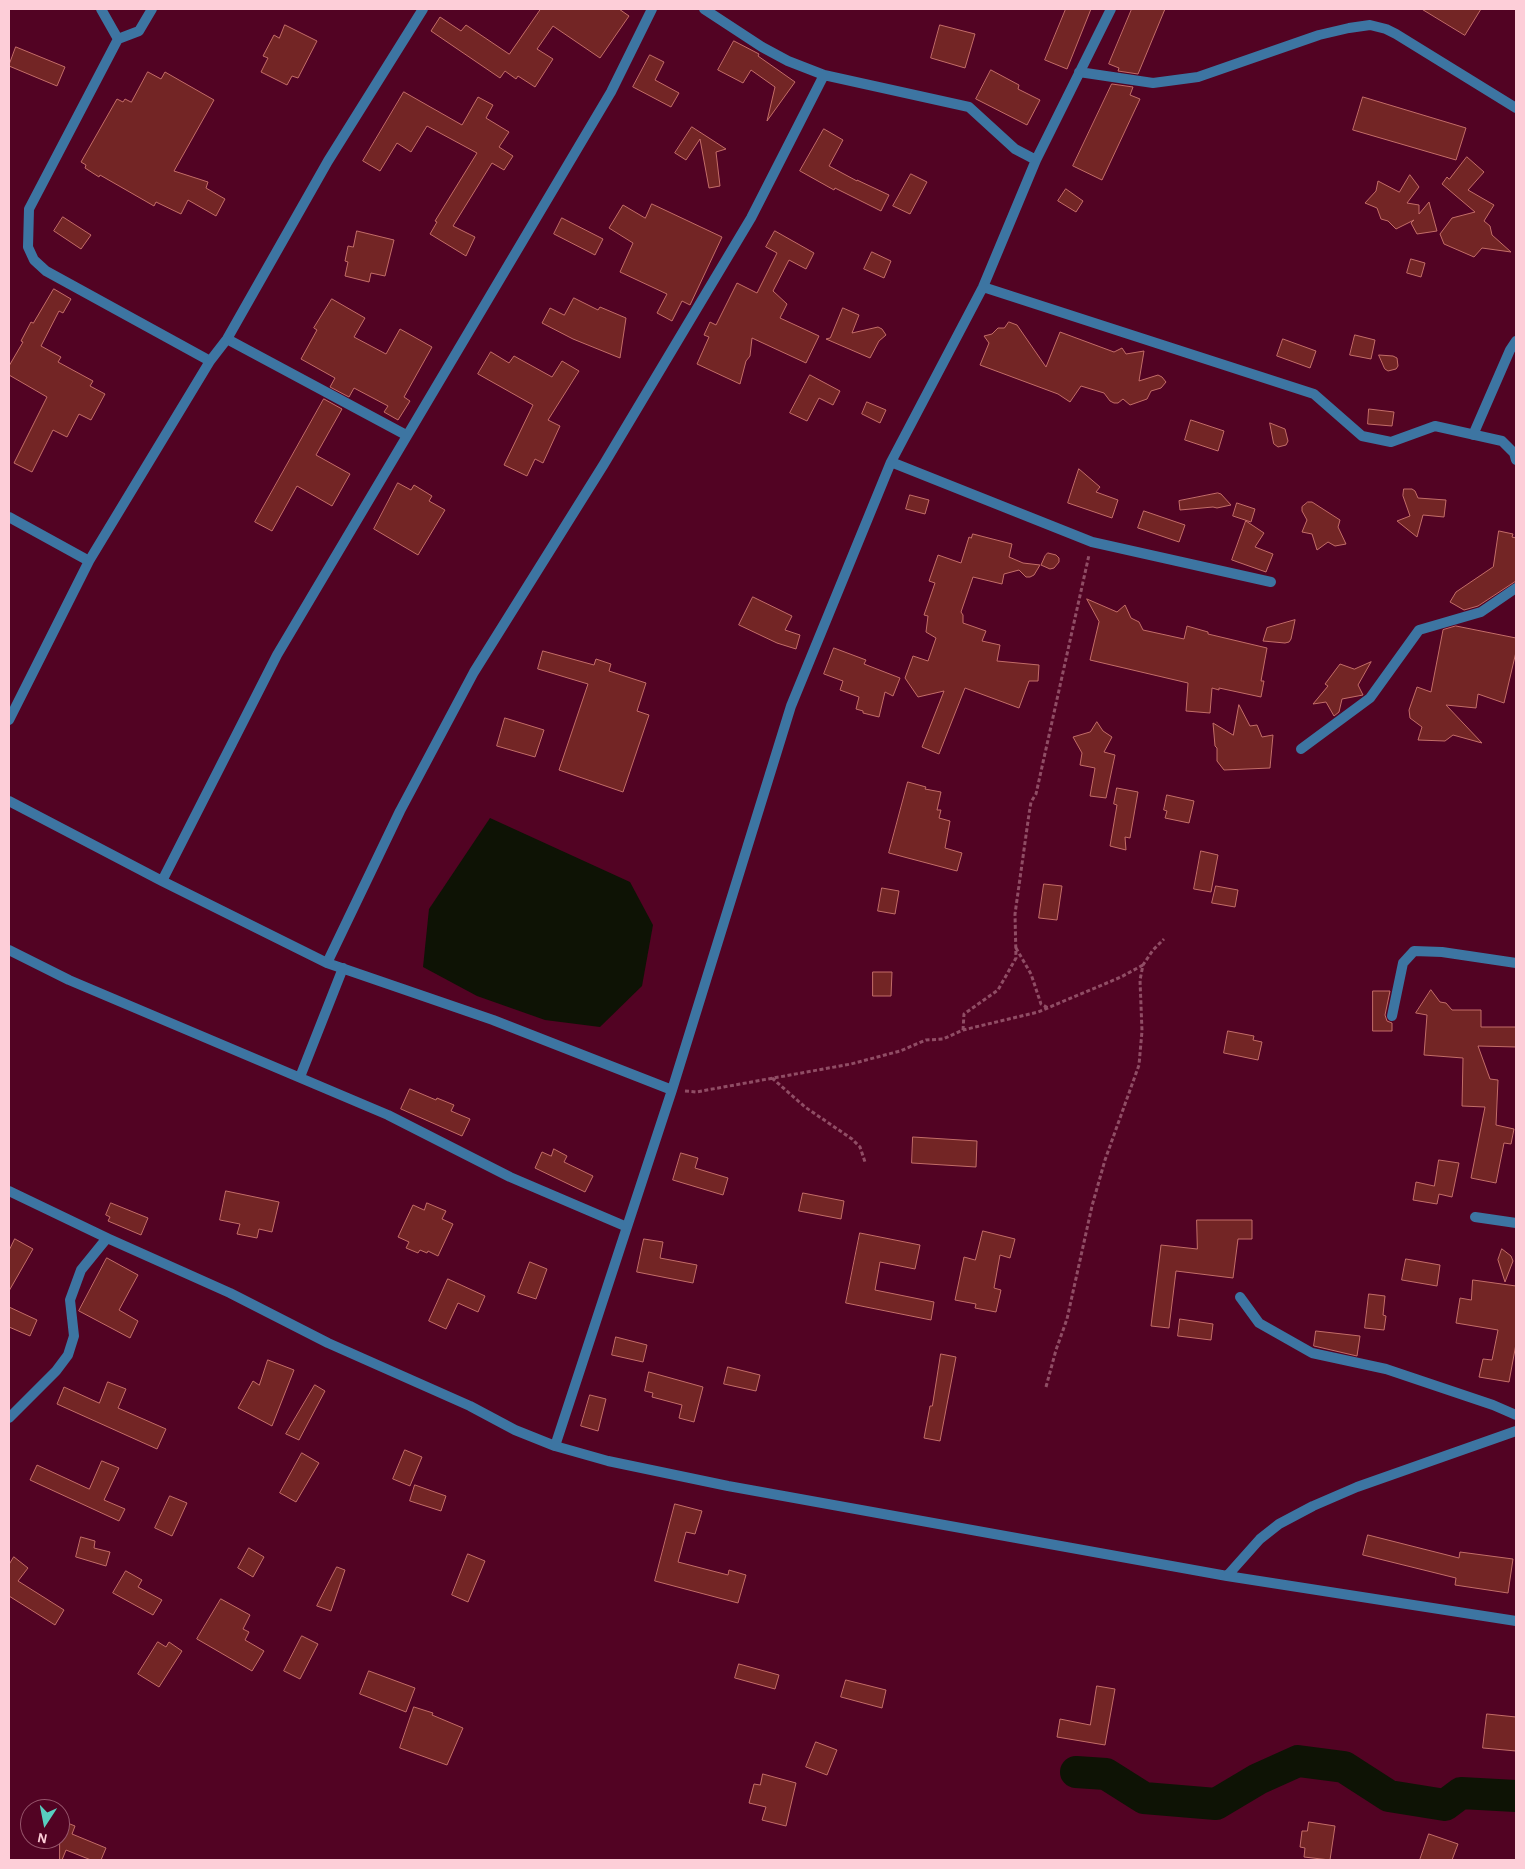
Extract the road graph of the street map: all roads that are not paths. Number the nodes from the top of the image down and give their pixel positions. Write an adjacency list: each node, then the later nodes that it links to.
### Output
1 (101, 9): 7 (street)
2 (152, 9): 7 (street)
3 (423, 9): 13 (street)
4 (652, 9): 16 (street)
5 (704, 9): 9 (street)
6 (1111, 9): 8 (street)
7 (118, 39): 15 (street)
8 (1079, 72): 10 (street); 11 (street)
9 (824, 75): 11 (street); 29 (street)
10 (1516, 108)
11 (1036, 160): 12 (street)
12 (983, 287): 17 (street); 19 (street)
13 (227, 339): 15 (street); 16 (street)
14 (1516, 341): 17 (street)
15 (210, 361): 21 (street)
16 (406, 435): 27 (street)
17 (1473, 435): 18 (street)
18 (1516, 460)
19 (891, 462): 22 (street); 34 (street)
20 (9, 518): 21 (street)
21 (89, 561): 24 (street)
22 (1271, 582)
23 (1516, 588): 25 (street)
24 (9, 720)
25 (1301, 749)
26 (9, 801): 27 (street)
27 (162, 881): 29 (street)
28 (9, 950): 33 (street)
29 (327, 963): 31 (street)
30 (1516, 963): 32 (street)
31 (342, 968): 33 (street); 34 (street)
32 (1392, 1016)
33 (300, 1077): 38 (street)
34 (672, 1090): 38 (street)
35 (9, 1191): 39 (street)
36 (1475, 1216): 37 (street)
37 (1516, 1223)
38 (627, 1227): 44 (street)
39 (107, 1238): 42 (street); 44 (street)
40 (1240, 1297): 41 (street)
41 (1516, 1415)
42 (9, 1418)
43 (1516, 1431): 45 (street)
44 (556, 1446): 45 (street)
45 (1227, 1576): 46 (street)
46 (1516, 1621)

